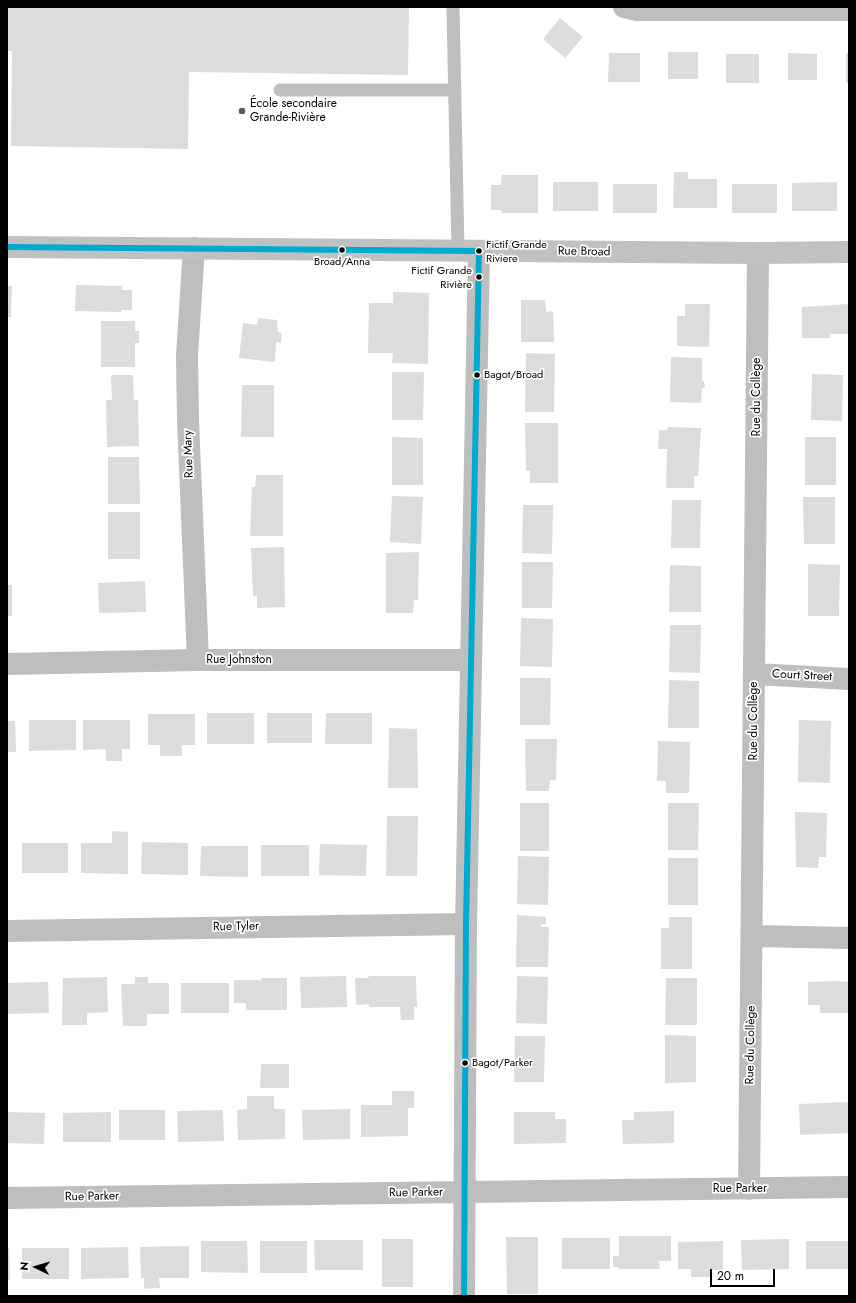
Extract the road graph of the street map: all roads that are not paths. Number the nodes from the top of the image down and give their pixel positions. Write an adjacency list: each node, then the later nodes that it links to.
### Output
1 (453, 7): 5 (lane)
2 (624, 7): 3 (street)
3 (849, 10)
4 (280, 90): 5 (lane)
5 (454, 90): 8 (lane)
6 (7, 247): 7 (street, Rue Broad)
7 (194, 248): 8 (street, Rue Broad); 12 (street, Rue Mary)
8 (458, 251): 9 (street, Rue Broad)
9 (479, 251): 11 (street, Rue Broad); 13 (street)
10 (849, 252): 11 (street, Rue Broad)
11 (758, 253): 15 (street, Rue du Collège)
12 (198, 660): 13 (street, Rue Johnston); 14 (street, Rue Johnston)
13 (471, 660): 17 (street)
14 (7, 664)
15 (755, 674): 16 (street, Court Street); 19 (street, Rue du Collège)
16 (849, 679)
17 (466, 924): 18 (street, Rue Tyler); 23 (street)
18 (7, 931)
19 (753, 936): 20 (street); 22 (street, Rue du Collège)
20 (849, 938)
21 (849, 1187): 22 (street, Rue Parker)
22 (749, 1189): 23 (street, Rue Parker)
23 (463, 1192): 24 (street, Rue Parker); 25 (street)
24 (7, 1198)
25 (464, 1296)

